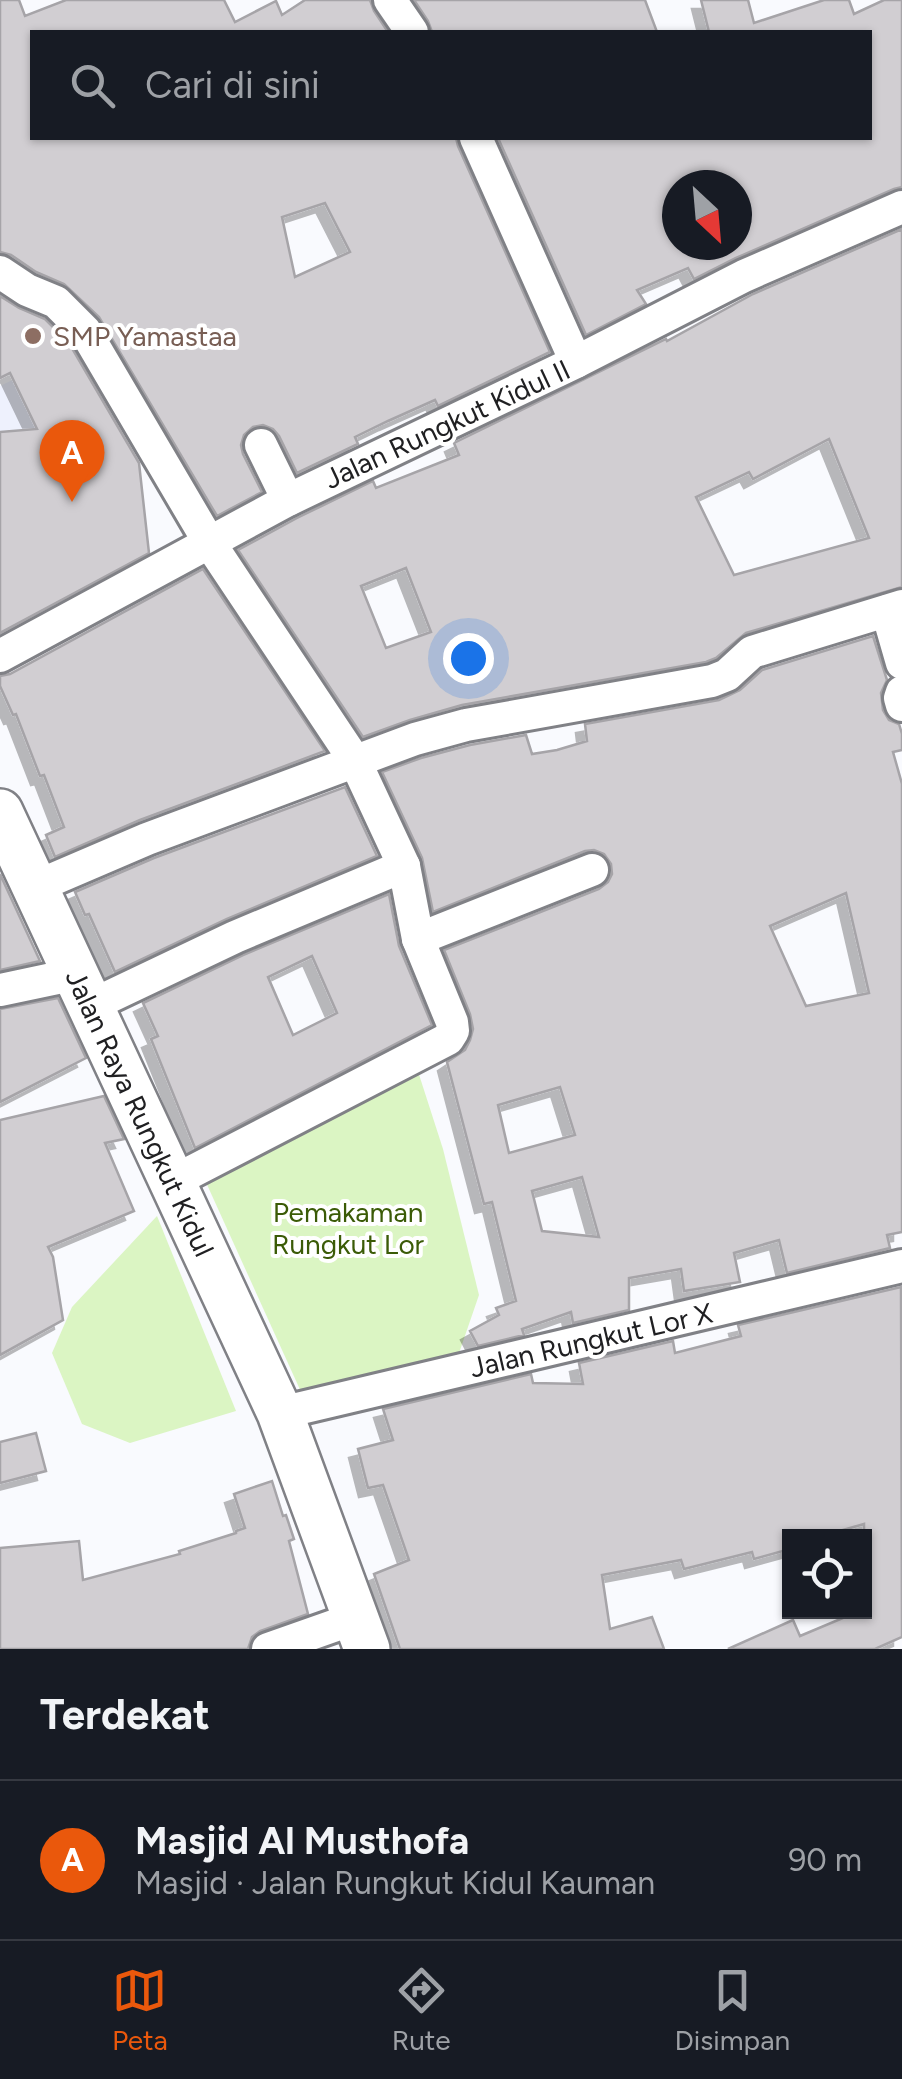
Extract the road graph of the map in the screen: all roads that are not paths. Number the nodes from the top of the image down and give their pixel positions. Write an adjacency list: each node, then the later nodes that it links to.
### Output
1 (390, 0): 2 (street)
2 (411, 30)
3 (477, 140): 6 (street)
4 (902, 207): 6 (street, Jalan Rungkut Kidul II)
5 (0, 272): 9 (street)
6 (576, 362): 8 (street, Jalan Rungkut Kidul II)
7 (261, 445): 8 (street)
8 (288, 500): 9 (street, Jalan Rungkut Kidul II)
9 (209, 542): 11 (street, Jalan Rungkut Kidul II); 15 (street)
10 (895, 608): 12 (street); 15 (street)
11 (0, 656)
12 (902, 664)
13 (902, 692): 14 (street)
14 (902, 705)
15 (355, 761): 17 (street); 19 (street)
16 (0, 812): 19 (main road, Jalan Raya Rungkut Kidul)
17 (404, 866): 20 (street); 22 (street)
18 (592, 870): 20 (street)
19 (35, 887): 22 (main road, Jalan Raya Rungkut Kidul)
20 (418, 939): 23 (street)
21 (0, 990): 22 (street)
22 (83, 990): 23 (main road, Jalan Raya Rungkut Kidul)
23 (172, 1182): 25 (main road, Jalan Raya Rungkut Kidul)
24 (902, 1266): 25 (street, Jalan Rungkut Lor X)
25 (280, 1413): 26 (main road, Jalan Raya Rungkut Kidul)
26 (362, 1633): 27 (street)
27 (268, 1649)

